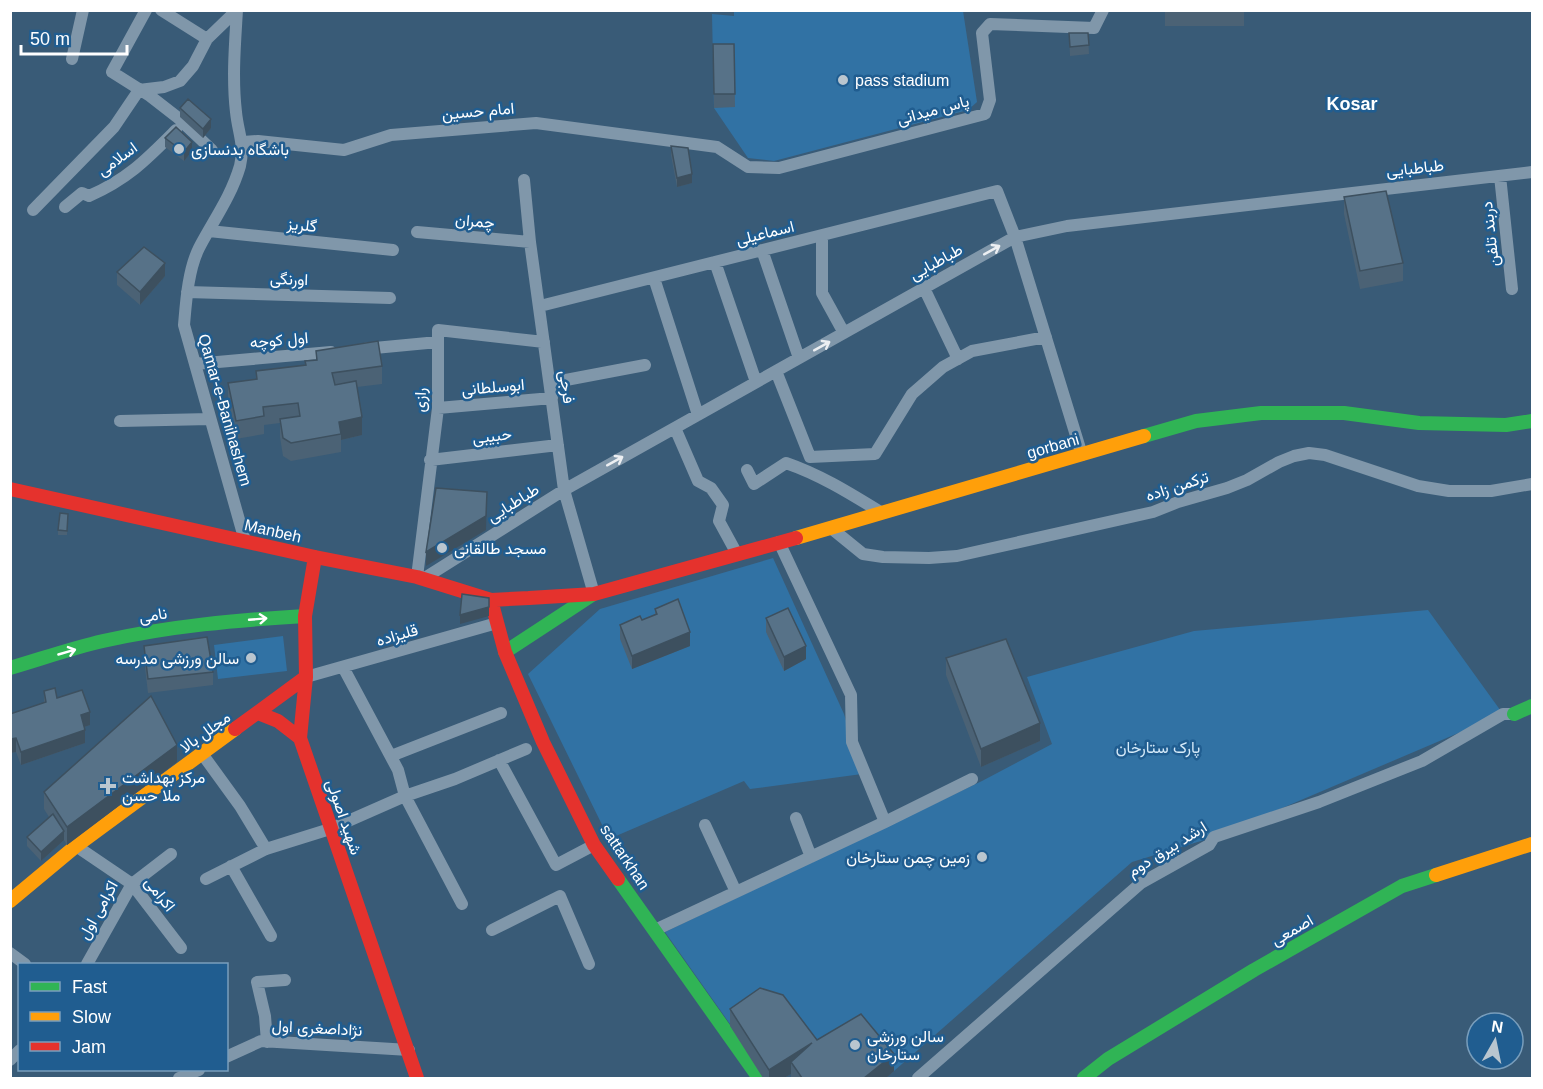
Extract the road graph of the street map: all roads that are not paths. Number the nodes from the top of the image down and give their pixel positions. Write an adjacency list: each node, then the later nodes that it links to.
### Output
1 (82, 10): 7 (street)
2 (146, 10): 8 (street)
3 (161, 10): 6 (street)
4 (237, 10): 6 (street); 10 (street, Qamar-e-Banihashem)
5 (1103, 10): 11 (street, پاس میدانی)
6 (207, 39): 8 (street)
7 (72, 59)
8 (139, 90): 9 (street); 17 (street)
9 (183, 123): 12 (street); 16 (street, اسلامی)
10 (243, 142): 11 (street, امام حسین); 18 (street, Qamar-e-Banihashem)
11 (717, 147)
12 (213, 150)
13 (1533, 172): 14 (street, طباطبایی)
14 (1500, 176): 21 (street, طباطبایی); 28 (street, دربند تلفن)
15 (525, 180): 22 (street, فرجی)
16 (65, 207)
17 (33, 210)
18 (209, 231): 23 (street, گلریز); 29 (street, Qamar-e-Banihashem)
19 (417, 232): 22 (street, چمران)
20 (822, 235): 21 (street, اسماعیلی); 24 (street, اسماعیلی); 32 (street)
21 (1015, 237): 27 (street, طباطبایی, one-way to 21); 33 (street)
22 (530, 242): 31 (street, فرجی)
23 (393, 250)
24 (762, 250): 25 (street, اسماعیلی); 36 (street)
25 (715, 262): 26 (street, اسماعیلی); 41 (street)
26 (654, 278): 31 (street, اسماعیلی); 45 (street)
27 (924, 288): 32 (street, طباطبایی); 37 (street)
28 (1512, 289)
29 (187, 292): 30 (street, اورنگی); 38 (street, Qamar-e-Banihashem)
30 (390, 298)
31 (540, 306): 35 (street, فرجی)
32 (844, 333): 36 (street, طباطبایی, one-way to 32)
33 (1046, 337): 37 (street); 51 (street)
34 (438, 342): 35 (street); 38 (street, اول کوچه); 44 (street, رازی)
35 (544, 342): 42 (street, فرجی)
36 (800, 358): 40 (street, طباطبایی)
37 (958, 359): 40 (street)
38 (195, 364): 46 (street, Qamar-e-Banihashem)
39 (645, 365): 42 (street)
40 (776, 371): 41 (street, طباطبایی)
41 (756, 382): 45 (street, طباطبایی)
42 (550, 383): 43 (street, فرجی)
43 (552, 398): 44 (street, ابوسلطانی); 50 (street, فرجی)
44 (438, 408): 52 (street, رازی)
45 (698, 415): 49 (street, طباطبایی)
46 (210, 419): 47 (street); 59 (street, Qamar-e-Banihashem)
47 (120, 421)
48 (1533, 421): 51 (main road, gorbani)
49 (675, 428): 56 (street, طباطبایی, one-way to 49); 61 (street)
50 (558, 445): 52 (street, حبیبی); 56 (street, فرجی)
51 (1082, 455): 57 (main road, gorbani)
52 (430, 460): 63 (street, رازی)
53 (747, 470): 57 (street)
54 (1533, 484): 58 (street, ترکمن زاده)
55 (10, 489): 59 (main road, Manbeh)
56 (564, 490): 63 (street, طباطبایی); 64 (street, فرجی)
57 (882, 513): 58 (main road, gorbani)
58 (831, 528): 60 (main road, gorbani)
59 (245, 542): 62 (main road, Manbeh)
60 (779, 542): 61 (main road, gorbani); 84 (street)
61 (736, 554): 64 (main road, gorbani)
62 (315, 557): 63 (main road, Manbeh); 66 (main road, شهید اصولی)
63 (420, 578): 65 (main road, Manbeh)
64 (594, 594): 65 (main road, Manbeh); 68 (main road)
65 (491, 600): 67 (main road, sattarkhan)
66 (305, 616): 70 (main road, نامی, one-way to 66); 71 (main road, شهید اصولی)
67 (497, 623): 68 (main road, sattarkhan); 69 (street, قلیزاده)
68 (505, 652): 88 (main road, sattarkhan)
69 (343, 667): 71 (street, قلیزاده); 79 (street)
70 (10, 668)
71 (306, 677): 73 (main road, مجلل بالا); 76 (main road, شهید اصولی)
72 (1533, 706): 75 (main road)
73 (258, 713): 76 (main road); 78 (main road, مجلل بالا)
74 (501, 713): 79 (street)
75 (1514, 714): 115 (street, ارشد بیرق دوم)
76 (300, 738): 86 (main road, شهید اصولی)
77 (526, 749): 80 (street)
78 (203, 755): 89 (main road, مجلل بالا); 90 (street)
79 (391, 756): 82 (street)
80 (499, 760): 82 (street); 88 (street)
81 (972, 779): 84 (street)
82 (405, 796): 86 (street); 98 (street)
83 (796, 818): 92 (street)
84 (885, 822): 92 (street)
85 (705, 825): 96 (street)
86 (330, 829): 90 (street); 109 (main road, شهید اصولی)
87 (1533, 844): 116 (main road, اصمعی)
88 (594, 845): 100 (main road, sattarkhan)
89 (76, 846): 95 (street, اکرامی); 97 (main road, مجلل بالا)
90 (266, 849): 93 (street)
91 (171, 854): 95 (street, اکرامی اول)
92 (811, 857): 96 (street)
93 (231, 866): 94 (street); 101 (street)
94 (206, 879)
95 (132, 884): 102 (street, اکرامی); 105 (street, اکرامی اول)
96 (736, 892): 100 (street)
97 (10, 901)
98 (462, 904)
99 (492, 930): 106 (street)
100 (655, 930): 114 (main road, sattarkhan)
101 (271, 936)
102 (182, 948)
103 (10, 953): 104 (street)
104 (25, 963)
105 (88, 963)
106 (589, 964)
107 (285, 980): 108 (street)
108 (267, 1042): 109 (street, نژاداصغری اول); 110 (street, نژاداصغری اول)
109 (409, 1050): 113 (main road, شهید اصولی)
110 (228, 1056)
111 (196, 1071): 112 (street)
112 (179, 1078)
113 (417, 1078)
114 (759, 1078)
115 (918, 1078)
116 (1084, 1078)

